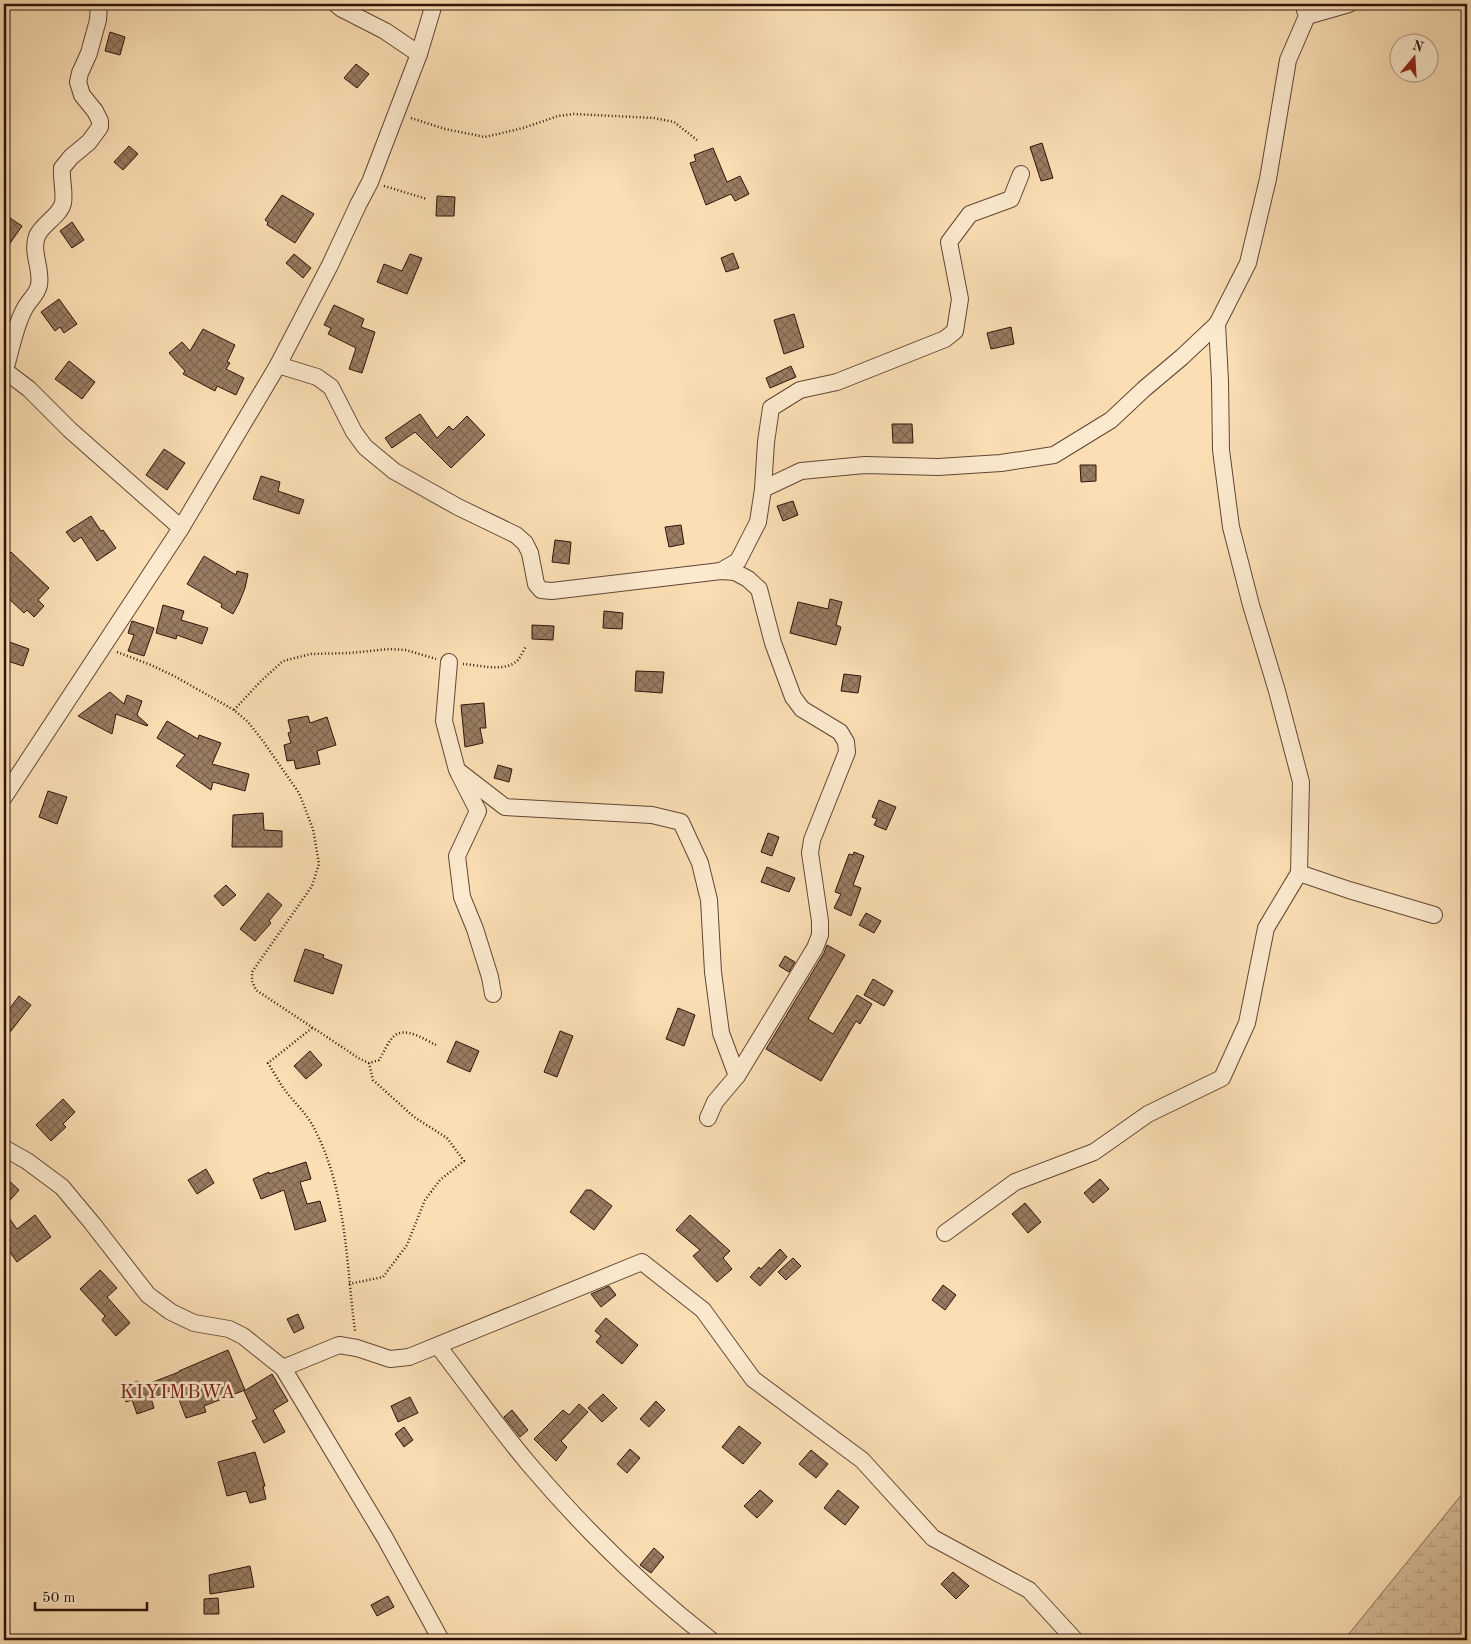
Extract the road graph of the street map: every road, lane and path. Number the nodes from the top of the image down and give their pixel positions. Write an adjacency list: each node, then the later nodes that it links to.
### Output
1 (99, 4): 14 (street)
2 (336, 4): 6 (street)
3 (434, 4): 6 (street)
4 (1348, 4): 5 (street)
5 (1305, 10): 12 (street)
6 (419, 54): 7 (street)
7 (396, 114): 8 (path); 10 (street)
8 (697, 140)
9 (1021, 174): 15 (street)
10 (370, 182): 11 (path); 13 (street)
11 (427, 199)
12 (1217, 324): 15 (street); 24 (street)
13 (278, 365): 16 (street); 17 (street)
14 (4, 370): 16 (street)
15 (763, 489): 17 (street)
16 (181, 528): 18 (street)
17 (721, 571): 30 (street)
18 (102, 646): 21 (path); 23 (street)
19 (526, 646): 20 (path)
20 (449, 662): 21 (path); 22 (street)
21 (234, 710): 27 (path)
22 (456, 770): 26 (street); 30 (street)
23 (4, 797)
24 (1300, 873): 25 (street); 33 (street)
25 (1434, 915)
26 (493, 994)
27 (312, 1028): 29 (path); 34 (path)
28 (436, 1045): 29 (path)
29 (369, 1063): 34 (path)
30 (737, 1076): 31 (street)
31 (708, 1118)
32 (4, 1148): 37 (street)
33 (945, 1233)
34 (349, 1284): 36 (path)
35 (438, 1346): 36 (street); 39 (street); 40 (street)
36 (357, 1348): 37 (street)
37 (283, 1368): 38 (street)
38 (441, 1640)
39 (711, 1640)
40 (1075, 1640)

